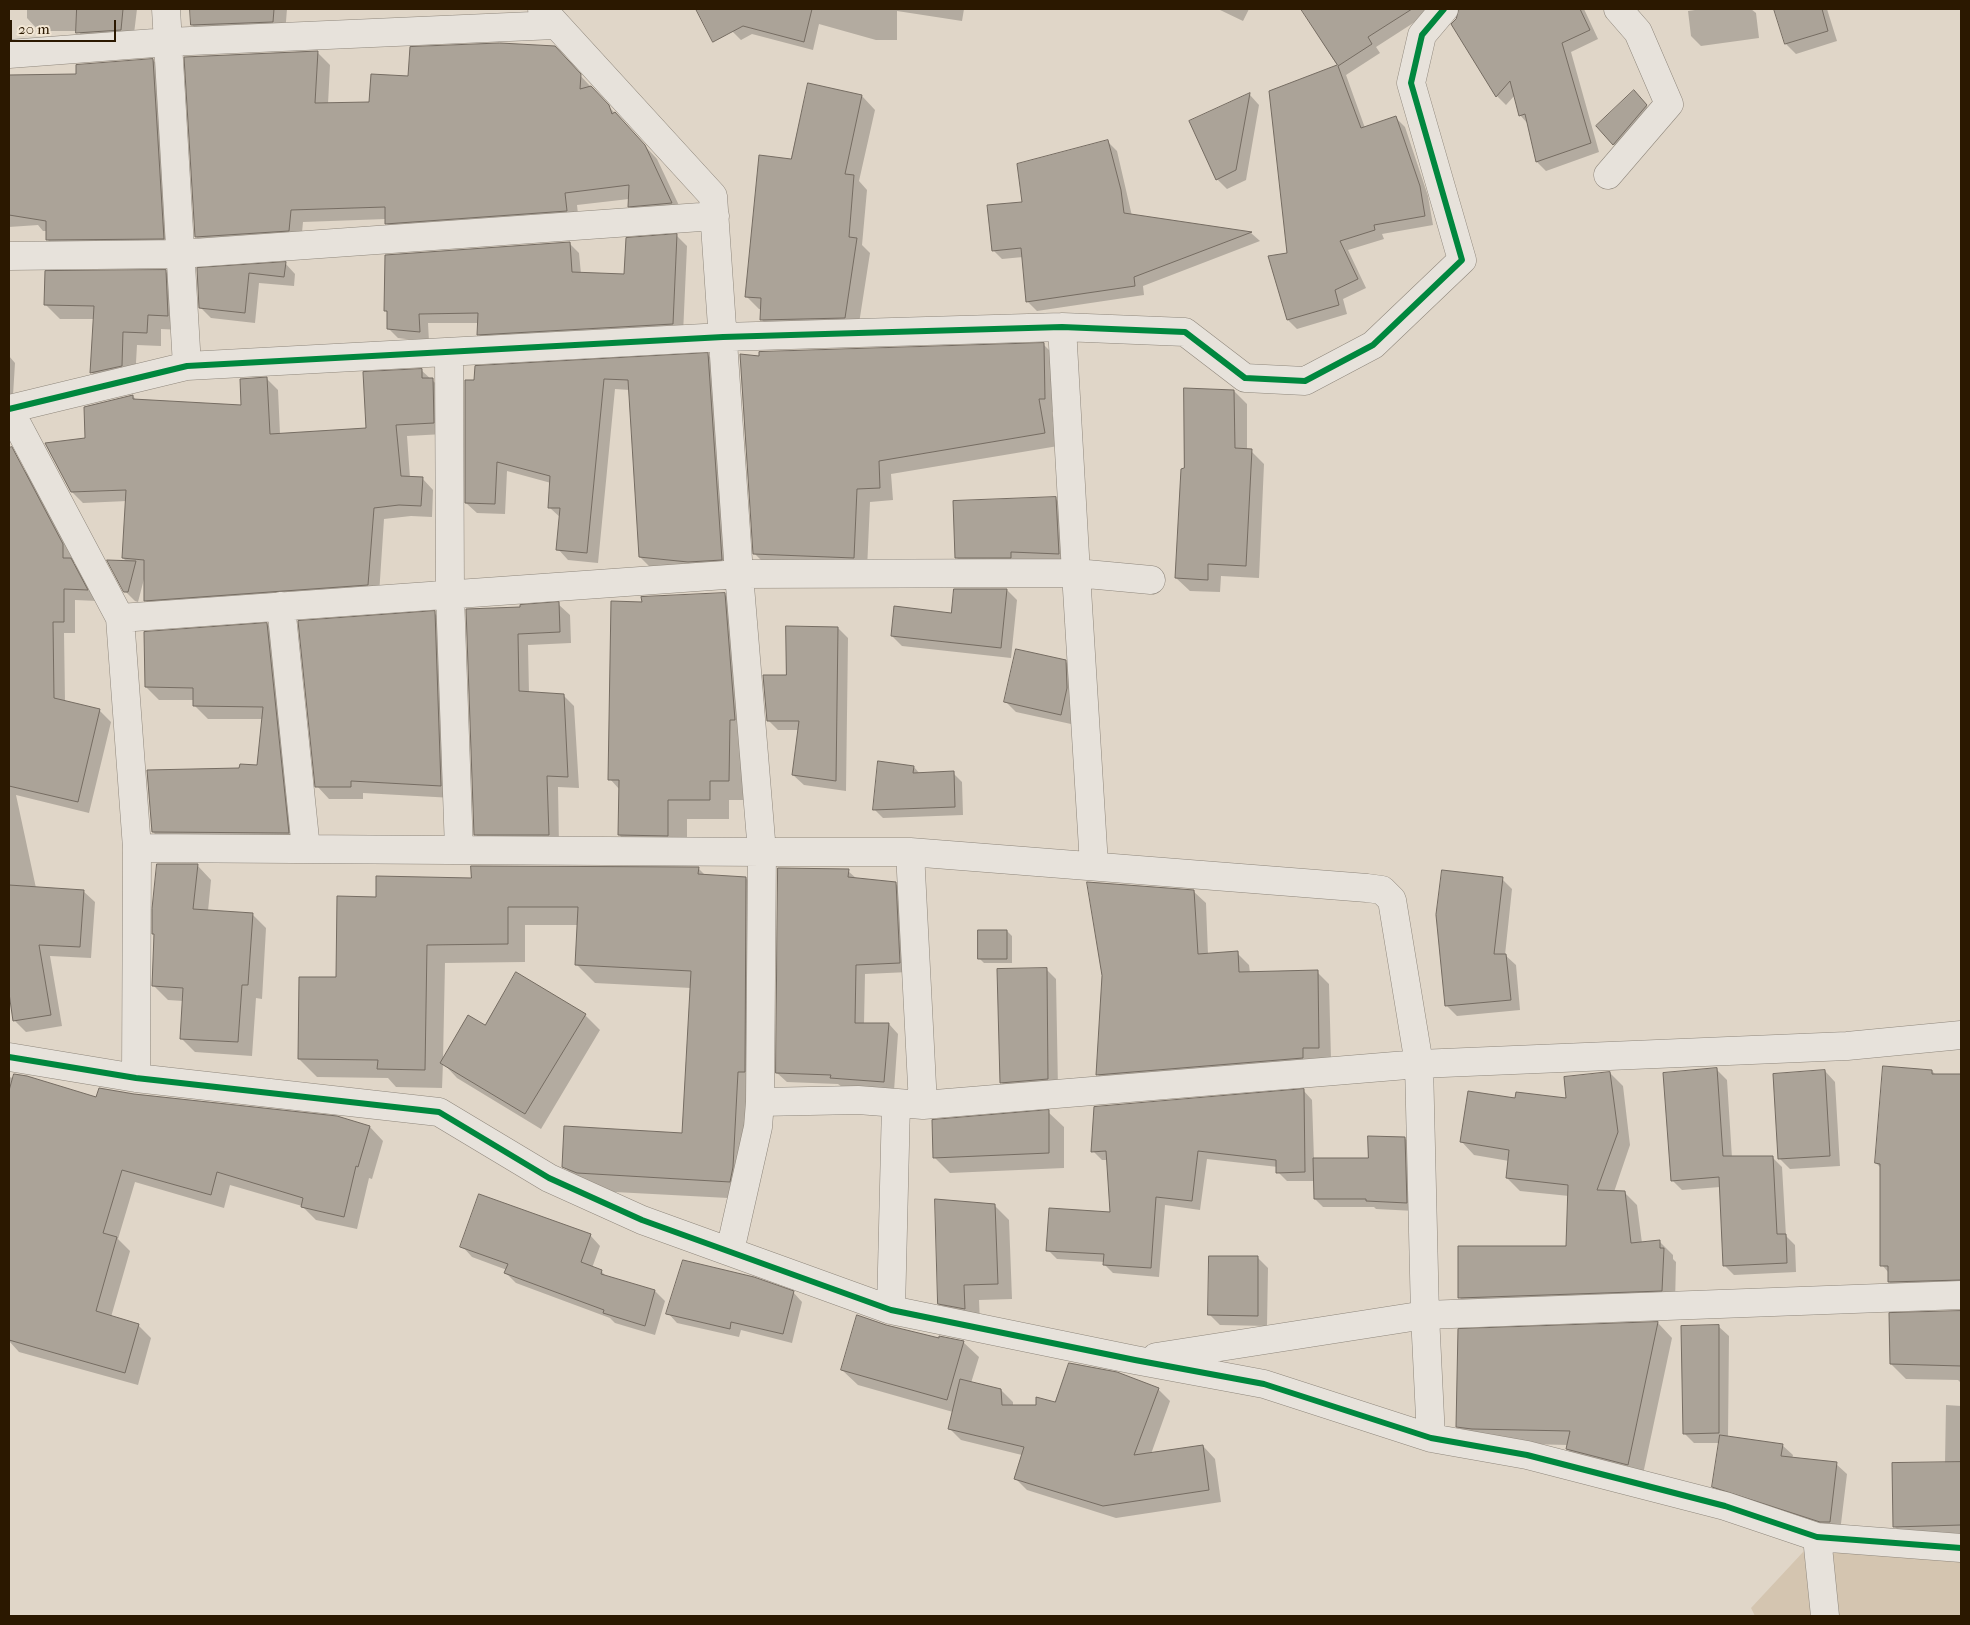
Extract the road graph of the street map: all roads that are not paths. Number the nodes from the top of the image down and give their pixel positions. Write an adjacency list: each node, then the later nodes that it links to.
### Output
1 (166, 9): 5 (street)
2 (1444, 9): 11 (street)
3 (1618, 9): 7 (street)
4 (549, 17): 5 (street); 8 (street)
5 (168, 42): 6 (street); 9 (street)
6 (9, 54)
7 (1608, 175)
8 (715, 216): 9 (street); 12 (street)
9 (180, 254): 10 (street); 14 (street)
10 (9, 256)
11 (1062, 327): 12 (street); 16 (street)
12 (723, 337): 13 (street); 17 (street)
13 (449, 352): 14 (street); 19 (street)
14 (187, 366): 15 (street)
15 (9, 409): 21 (street)
16 (1076, 573): 17 (street); 18 (street); 27 (street)
17 (739, 574): 19 (street); 25 (street)
18 (1150, 580)
19 (450, 594): 20 (street); 24 (street)
20 (281, 606): 21 (street); 23 (street)
21 (120, 618): 22 (street)
22 (137, 848): 23 (street); 31 (street)
23 (306, 849): 24 (street)
24 (458, 850): 25 (street)
25 (762, 852): 26 (street); 32 (street)
26 (910, 852): 27 (street); 34 (street)
27 (1094, 865): 30 (street)
28 (1961, 1035): 30 (street)
29 (9, 1057): 31 (street)
30 (1419, 1064): 34 (street); 38 (street)
31 (136, 1078): 35 (street)
32 (760, 1102): 33 (street); 35 (street)
33 (896, 1104): 34 (street); 37 (street)
34 (924, 1105)
35 (730, 1251): 37 (street)
36 (1961, 1295): 38 (street)
37 (891, 1310): 39 (street)
38 (1425, 1315): 39 (street); 40 (street)
39 (1135, 1360): 40 (street)
40 (1432, 1438): 41 (street)
41 (1817, 1537): 42 (street); 43 (street)
42 (1961, 1548)
43 (1825, 1616)

